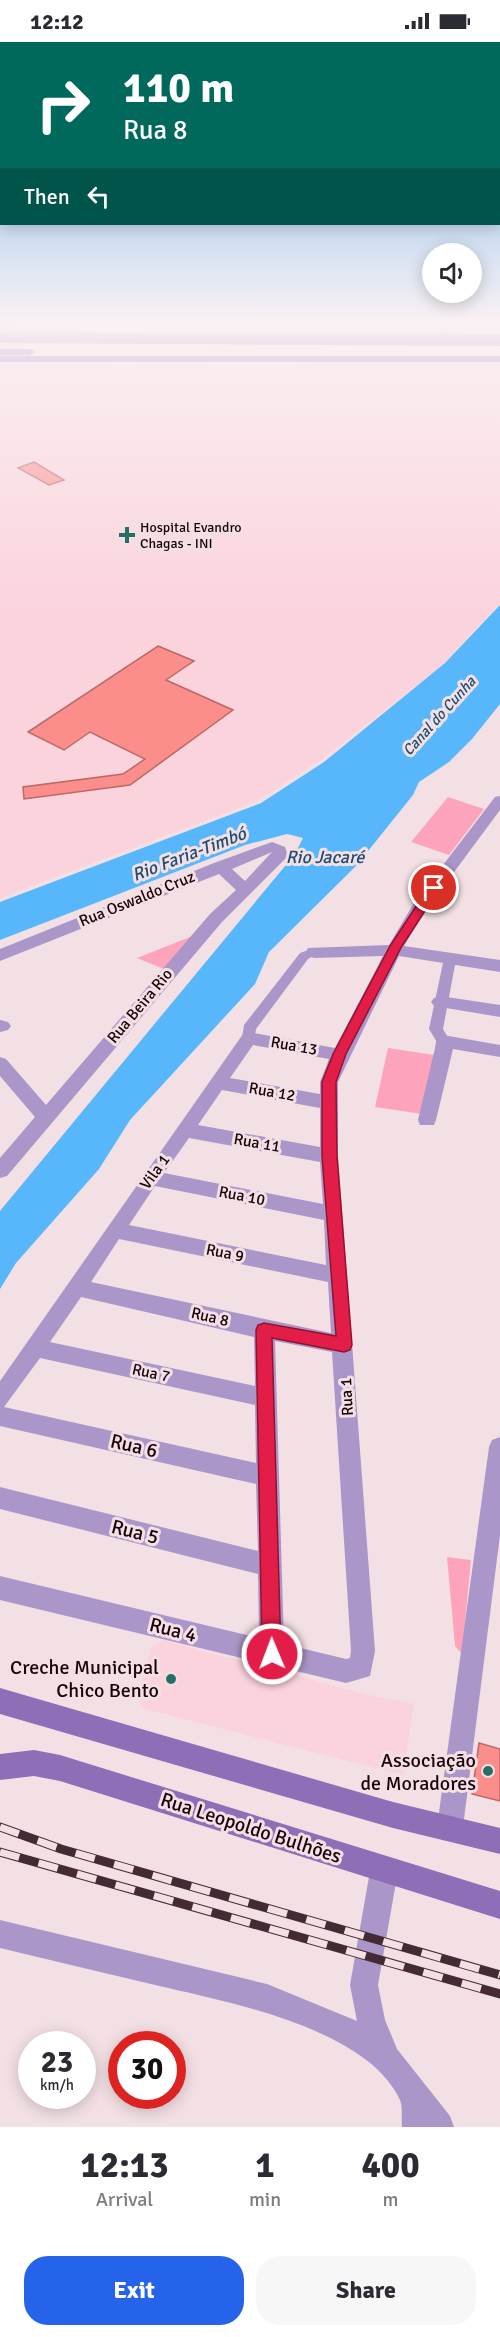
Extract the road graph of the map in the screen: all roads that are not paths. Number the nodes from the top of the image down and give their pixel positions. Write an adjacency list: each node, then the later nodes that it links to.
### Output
1 (500, 800): 5 (street, Rua 1)
2 (276, 848): 3 (street, Rua Oswaldo Cruz); 4 (street, Rua Beira Rio)
3 (219, 866): 4 (street); 7 (street, Rua Oswaldo Cruz)
4 (245, 890): 19 (street, Rua Beira Rio)
5 (394, 950): 6 (street); 8 (street); 15 (street, Rua 1)
6 (314, 952): 12 (street, Vila 1)
7 (0, 954)
8 (455, 958): 9 (street); 10 (street)
9 (500, 966)
10 (440, 1002): 11 (street); 13 (street)
11 (500, 1011)
12 (249, 1038): 15 (street, Rua 13); 17 (street, Vila 1)
13 (443, 1041): 14 (street); 20 (street)
14 (500, 1051)
15 (340, 1054): 18 (street, Rua 1)
16 (0, 1064): 19 (street)
17 (217, 1082): 18 (street, Rua 12); 21 (street, Vila 1)
18 (327, 1102): 22 (street, Rua 1)
19 (46, 1117): 23 (street, Rua Beira Rio)
20 (427, 1120)
21 (186, 1130): 22 (street, Rua 11); 24 (street, Vila 1)
22 (329, 1156): 25 (street, Rua 1)
23 (0, 1171)
24 (150, 1178): 25 (street, Rua 10); 26 (street, Vila 1)
25 (334, 1214): 27 (street, Rua 1)
26 (114, 1230): 27 (street, Rua 9); 28 (street, Vila 1)
27 (337, 1276): 30 (street, Rua 1)
28 (76, 1287): 29 (street, Rua 8); 31 (street, Vila 1)
29 (264, 1330): 30 (street, Rua 8); 32 (street)
30 (344, 1345): 41 (street, Rua 1)
31 (36, 1348): 32 (street, Rua 7); 33 (street, Vila 1)
32 (265, 1398): 36 (street)
33 (0, 1399)
34 (0, 1416): 36 (street, Rua 6)
35 (500, 1447): 44 (street)
36 (268, 1476): 38 (street)
37 (0, 1498): 38 (street, Rua 5)
38 (269, 1566): 40 (street)
39 (0, 1588): 40 (street, Rua 4)
40 (272, 1654): 41 (street, Rua 4)
41 (346, 1671)
42 (0, 1701): 44 (main road)
43 (0, 1767): 46 (main road, Rua Leopoldo Bulhões)
44 (450, 1827): 45 (main road)
45 (500, 1841)
46 (384, 1871): 47 (main road, Rua Leopoldo Bulhões); 49 (street)
47 (500, 1905)
48 (0, 1934): 49 (street)
49 (387, 2059): 50 (street)
50 (414, 2093): 51 (street); 52 (street)
51 (417, 2127)
52 (439, 2127)

